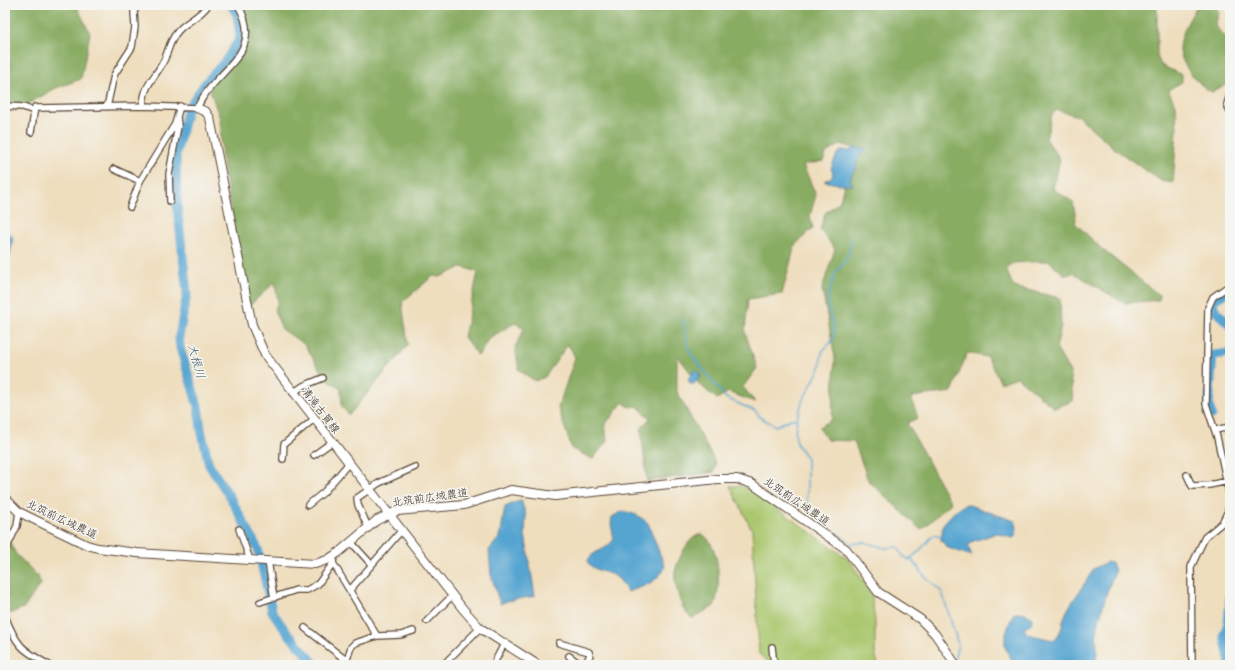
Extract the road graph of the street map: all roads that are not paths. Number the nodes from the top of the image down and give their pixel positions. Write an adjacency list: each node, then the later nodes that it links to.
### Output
1 (142, 5): 8 (street)
2 (208, 5): 6 (street)
3 (238, 5): 9 (street)
4 (1230, 95): 11 (street)
5 (5, 106): 10 (street)
6 (143, 106): 7 (street); 8 (street)
7 (180, 106): 9 (street); 12 (street)
8 (107, 107): 10 (street)
9 (197, 108): 20 (street, 清滝古賀線)
10 (36, 109): 13 (street)
11 (1230, 112)
12 (177, 117): 15 (street); 16 (street)
13 (31, 132)
14 (114, 169): 15 (street)
15 (140, 181): 17 (street)
16 (170, 201)
17 (130, 207)
18 (1230, 285): 23 (street)
19 (323, 378): 20 (street)
20 (293, 393): 21 (street, 清滝古賀線)
21 (314, 419): 24 (street, 清滝古賀線); 26 (street)
22 (1230, 427): 23 (street)
23 (1215, 430): 30 (street)
24 (332, 442): 25 (street); 27 (street, 清滝古賀線)
25 (314, 455)
26 (283, 460)
27 (349, 463): 31 (street, 清滝古賀線); 34 (street)
28 (415, 467): 31 (street)
29 (1187, 475): 30 (street)
30 (1228, 479): 33 (street)
31 (369, 489): 37 (street, 清滝古賀線); 38 (street)
32 (5, 498): 35 (street, 北筑前広域農道)
33 (1230, 499): 36 (street)
34 (308, 505)
35 (19, 512): 42 (street); 43 (street, 北筑前広域農道)
36 (1229, 512): 70 (street)
37 (388, 514): 38 (street, 北筑前広域農道); 40 (street, 清滝古賀線); 69 (street, 北筑前広域農道)
38 (368, 527): 41 (street, 北筑前広域農道)
39 (239, 529): 43 (street)
40 (401, 531): 46 (street); 48 (street, 清滝古賀線)
41 (351, 542): 44 (street, 北筑前広域農道); 46 (street)
42 (5, 551)
43 (250, 560): 45 (street, 北筑前広域農道)
44 (334, 560): 45 (street, 北筑前広域農道); 47 (street); 49 (street)
45 (266, 561): 49 (street)
46 (371, 564): 47 (street)
47 (350, 590): 56 (street)
48 (452, 596): 52 (street); 54 (street, 清滝古賀線)
49 (274, 598): 50 (street)
50 (260, 602)
51 (5, 616): 64 (street)
52 (427, 621)
53 (306, 628): 62 (street)
54 (480, 628): 58 (street, 清滝古賀線); 61 (street)
55 (413, 631): 56 (street)
56 (377, 636): 62 (street)
57 (559, 643): 67 (street)
58 (504, 644): 63 (street, 清滝古賀線); 65 (street)
59 (772, 647): 68 (street)
60 (569, 656): 66 (street)
61 (446, 662)
62 (346, 663)
63 (537, 664)
64 (49, 665)
65 (493, 665)
66 (581, 665)
67 (585, 665)
68 (774, 665)
69 (956, 665)
70 (1192, 665)

